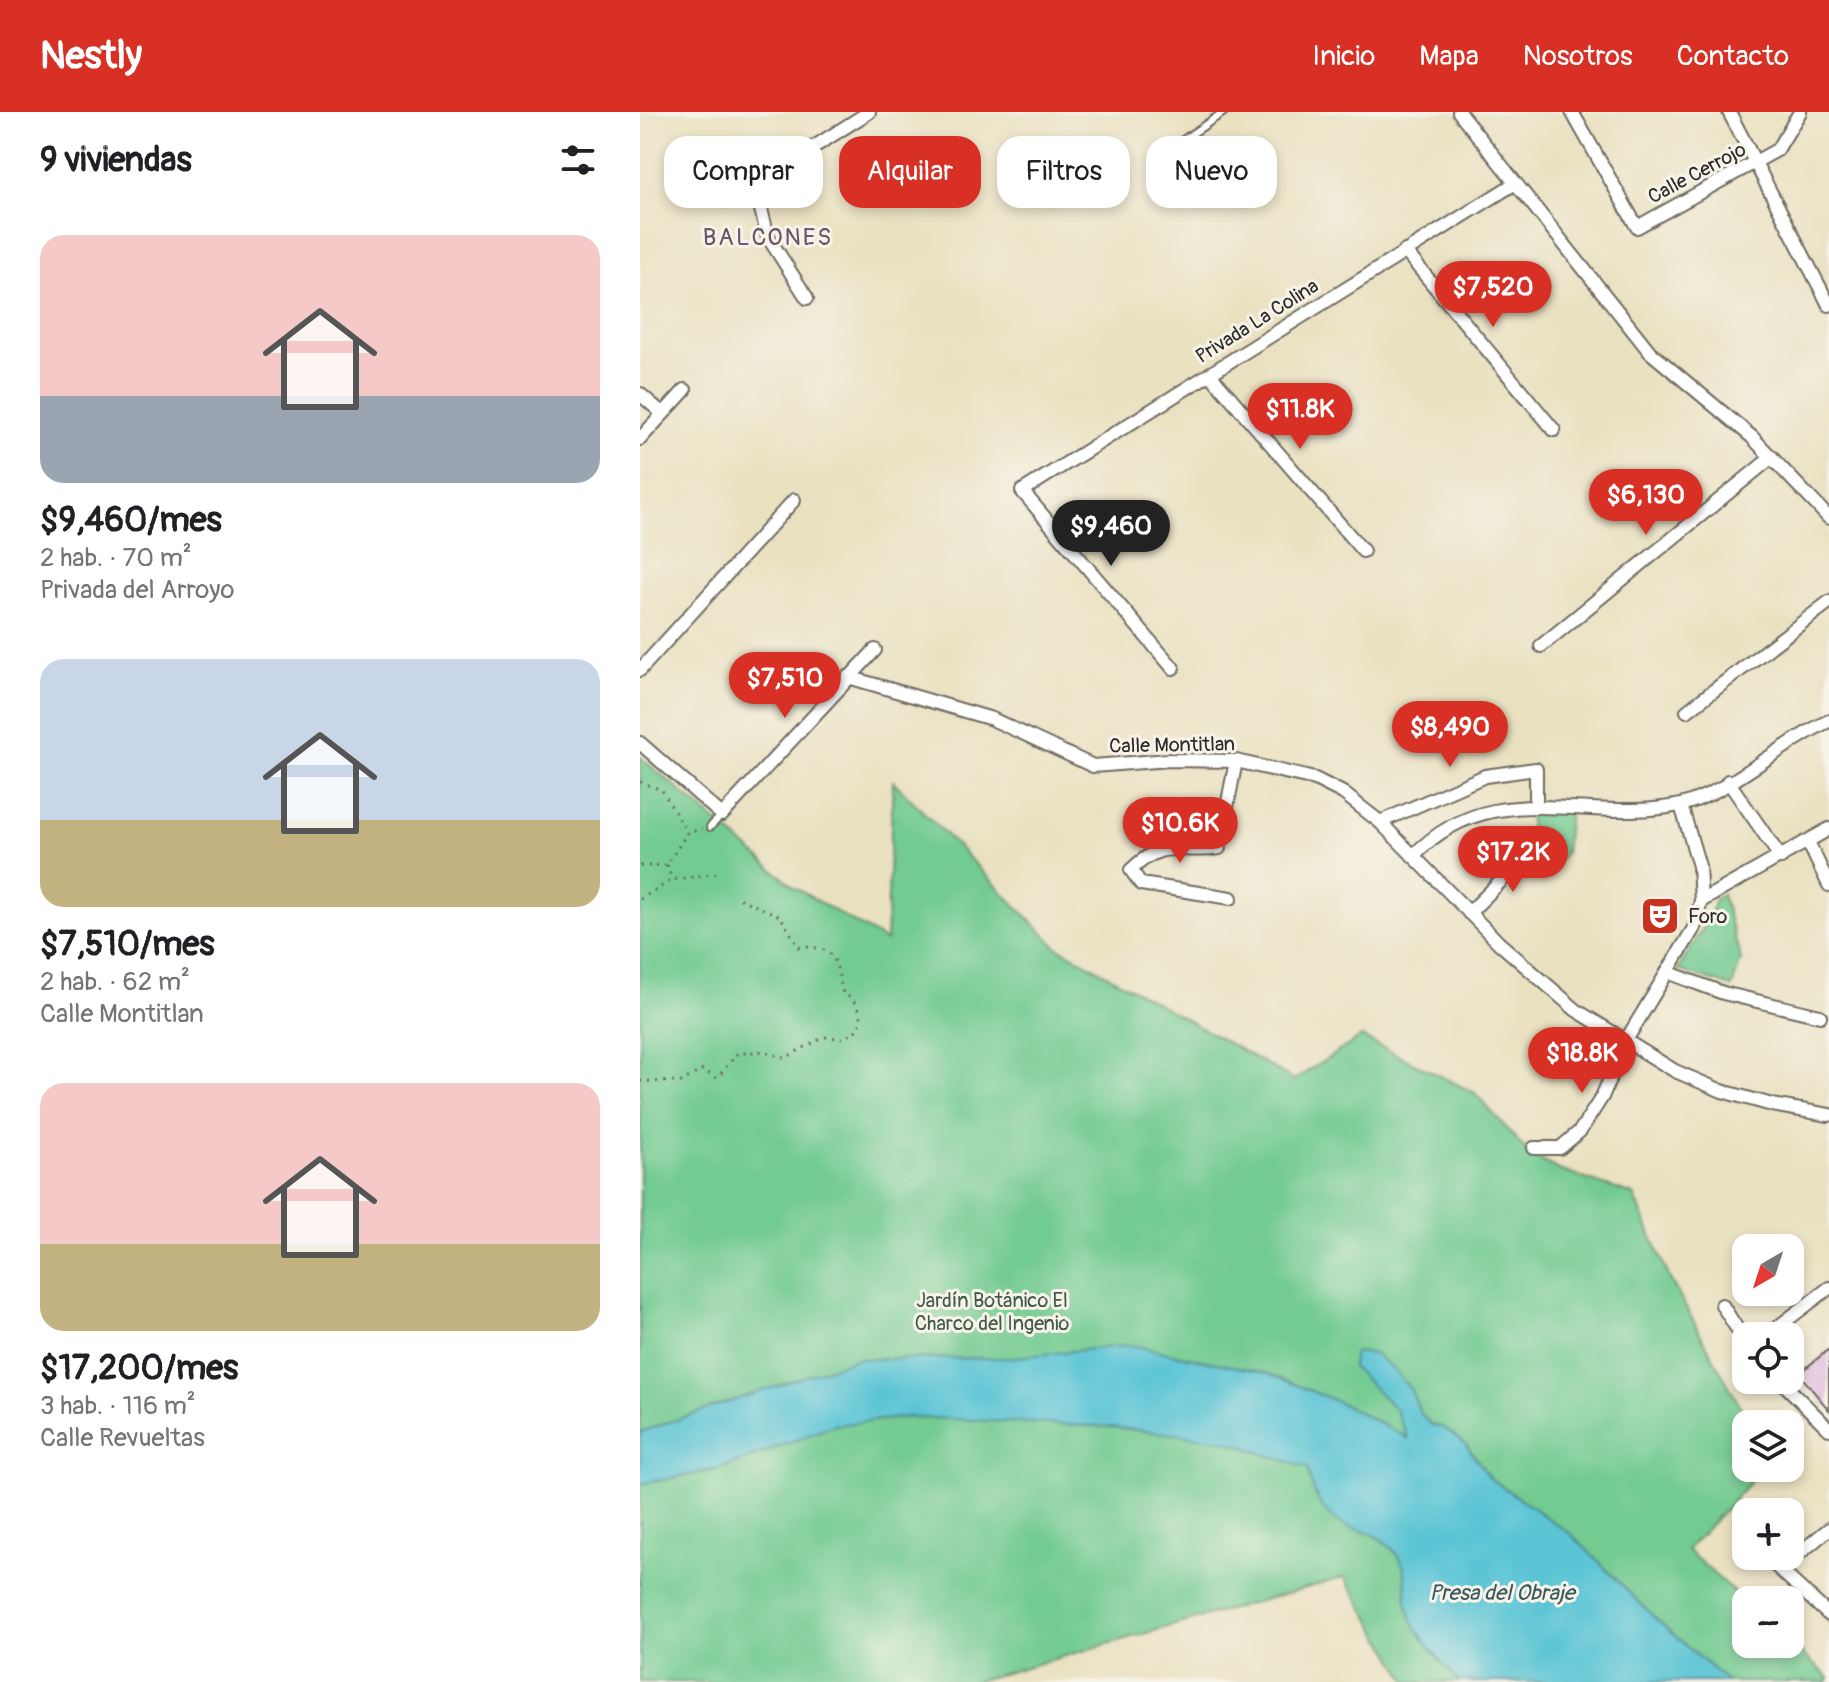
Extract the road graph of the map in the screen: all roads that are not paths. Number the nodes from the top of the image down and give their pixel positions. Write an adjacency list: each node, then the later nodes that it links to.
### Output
1 (869, 112): 11 (street)
2 (1224, 112): 7 (lane)
3 (1459, 112): 9 (street)
4 (1572, 112): 8 (street, Calle Cerrojo)
5 (1729, 112): 8 (street)
6 (1800, 112): 8 (street, Calle Cerrojo)
7 (1189, 136)
8 (1756, 165): 12 (street)
9 (1514, 184): 10 (street, Privada La Colina); 19 (street)
10 (1405, 251): 13 (street, Privada La Colina); 17 (street)
11 (807, 298)
12 (1829, 303)
13 (1210, 374): 22 (street); 26 (street, Privada La Colina)
14 (685, 390): 16 (street)
15 (640, 394): 16 (street)
16 (663, 414): 18 (street)
17 (1554, 430)
18 (640, 439)
19 (1772, 457): 21 (street); 24 (street)
20 (794, 500): 27 (street)
21 (1829, 518)
22 (1363, 551)
23 (1829, 602): 29 (street)
24 (1541, 646)
25 (875, 650): 28 (street)
26 (1173, 668)
27 (640, 670)
28 (848, 677): 32 (street, Calle Montitlan); 36 (street)
29 (1687, 711)
30 (1829, 721): 33 (street)
31 (640, 743): 36 (street)
32 (1236, 761): 37 (street, Calle Montitlan); 45 (street)
33 (1728, 781): 35 (street); 43 (street)
34 (1536, 804): 35 (street); 37 (street); 42 (street)
35 (1681, 805): 46 (street)
36 (722, 815): 38 (lane)
37 (1380, 822): 42 (street, Calle Montitlan)
38 (710, 827)
39 (1829, 829): 40 (street)
40 (1808, 842): 43 (street); 44 (street)
41 (1532, 850): 47 (street)
42 (1413, 856): 47 (street, Calle Montitlan)
43 (1781, 858): 46 (street)
44 (1829, 885)
45 (1231, 898)
46 (1701, 901): 48 (street)
47 (1469, 913): 50 (street, Calle Montitlan)
48 (1667, 972): 49 (street); 50 (street)
49 (1820, 1016)
50 (1625, 1042): 51 (street, Calle Montitlan); 52 (street)
51 (1829, 1115)
52 (1534, 1148)
53 (1829, 1288): 56 (street)
54 (1722, 1305): 55 (street)
55 (1733, 1322)
56 (1784, 1322)
57 (1794, 1394): 58 (street)
58 (1829, 1429)
59 (1829, 1529): 60 (street)
60 (1804, 1549)
61 (1781, 1570): 62 (street)
62 (1829, 1615)

